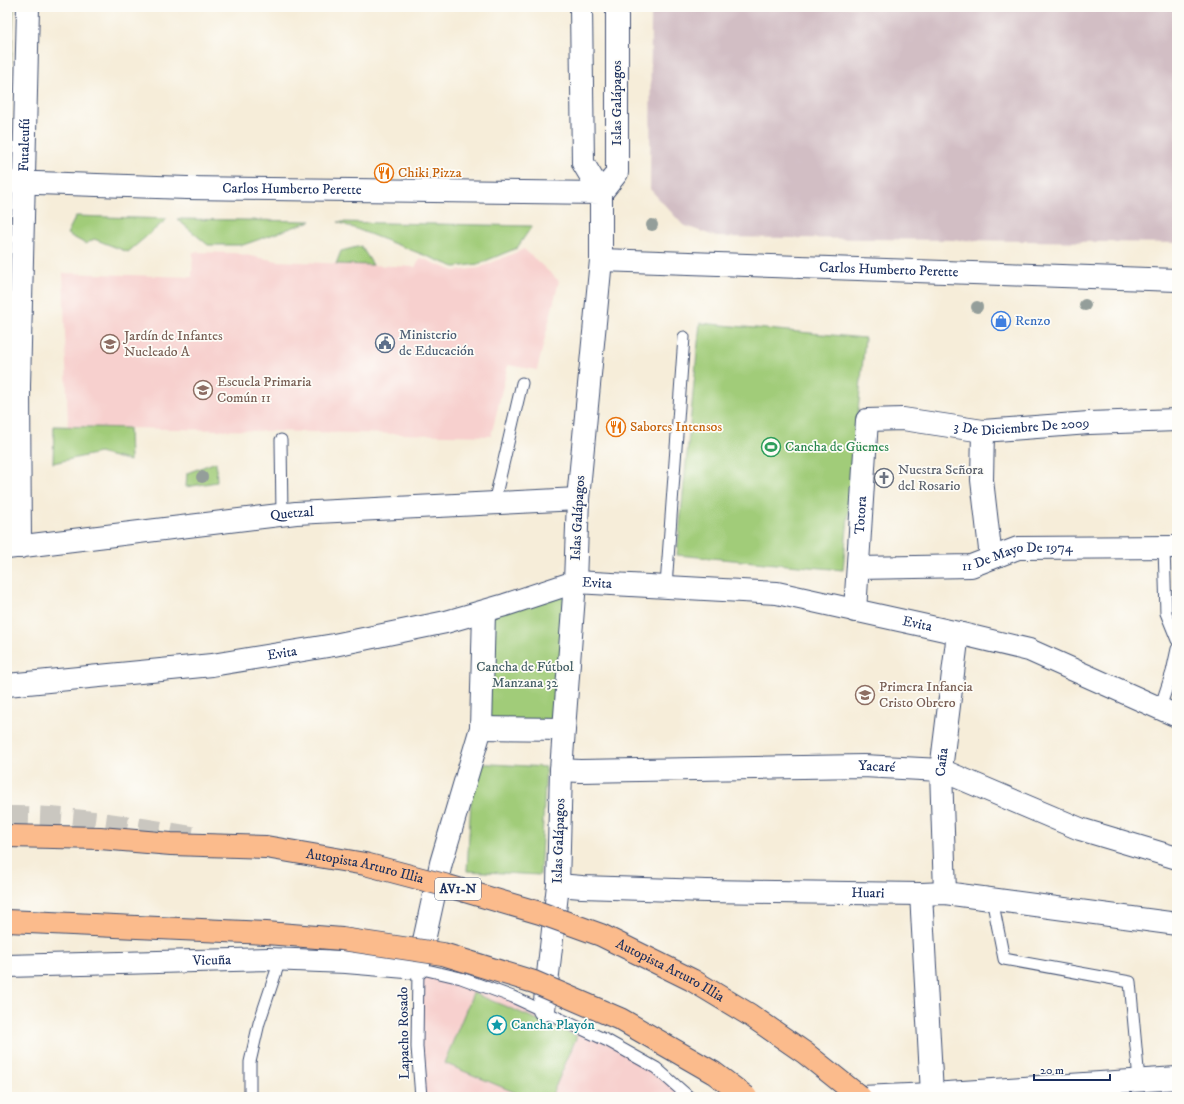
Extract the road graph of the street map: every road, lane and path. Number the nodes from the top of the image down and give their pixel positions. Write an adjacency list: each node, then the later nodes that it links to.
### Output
1 (28, 7): 4 (street, Futaleufú)
2 (581, 7): 5 (street, Islas Galápagos)
3 (617, 7): 5 (street, Islas Galápagos)
4 (15, 182): 5 (street, Carlos Humberto Perette); 10 (street, Futaleufú)
5 (601, 193): 6 (street, Islas Galápagos)
6 (601, 260): 7 (street, Carlos Humberto Perette); 15 (street, Islas Galápagos)
7 (1177, 280)
8 (684, 337): 23 (lane)
9 (522, 383): 16 (lane)
10 (13, 386): 18 (street, Futaleufú)
11 (867, 420): 13 (street, 3 De Diciembre De 2009); 21 (street, Totora)
12 (1177, 420): 13 (street, 3 De Diciembre De 2009)
13 (983, 431): 20 (street)
14 (282, 440): 17 (lane)
15 (578, 499): 16 (street, Quetzal); 22 (street, Islas Galápagos)
16 (494, 503): 17 (street, Quetzal)
17 (282, 515): 18 (street, Quetzal)
18 (13, 547)
19 (1171, 547): 20 (street, 11 De Mayo De 1974); 27 (lane)
20 (991, 558): 21 (street, 11 De Mayo De 1974)
21 (858, 568): 24 (street, Totora)
22 (575, 582): 23 (street, Evita); 25 (street, Evita); 32 (street, Islas Galápagos)
23 (666, 586): 24 (street, Evita)
24 (855, 611): 26 (street, Evita)
25 (484, 612): 29 (street, Evita); 31 (street)
26 (958, 633): 30 (street, Evita); 34 (street, Caña)
27 (1177, 640)
28 (1177, 649): 30 (lane)
29 (7, 684)
30 (1168, 712)
31 (481, 728): 32 (street); 45 (street)
32 (564, 730): 33 (street, Islas Galápagos)
33 (561, 770): 34 (street, Yacaré); 37 (street, Islas Galápagos)
34 (941, 770): 36 (street, Yacaré); 38 (street, Caña)
35 (7, 836): 55 (highway, Autopista Arturo Illia / AV1-N, bridge)
36 (1177, 858)
37 (558, 885): 39 (street, Huari); 46 (street, Islas Galápagos)
38 (945, 893): 39 (street, Huari); 40 (street, Huari)
39 (921, 894): 50 (street)
40 (992, 899): 42 (street, Huari); 48 (lane)
41 (7, 921): 54 (highway, bridge)
42 (1177, 924)
43 (280, 960): 44 (street, Vicuña); 45 (street, Vicuña); 51 (lane)
44 (7, 966)
45 (418, 968): 46 (lane); 52 (lane, Lapacho Rosado)
46 (544, 1010): 53 (lane)
47 (1177, 1078): 48 (street)
48 (1139, 1080): 49 (street)
49 (1104, 1090): 50 (street)
50 (932, 1094): 55 (street)
51 (250, 1097)
52 (421, 1097)
53 (689, 1097)
54 (746, 1097)
55 (860, 1097)

